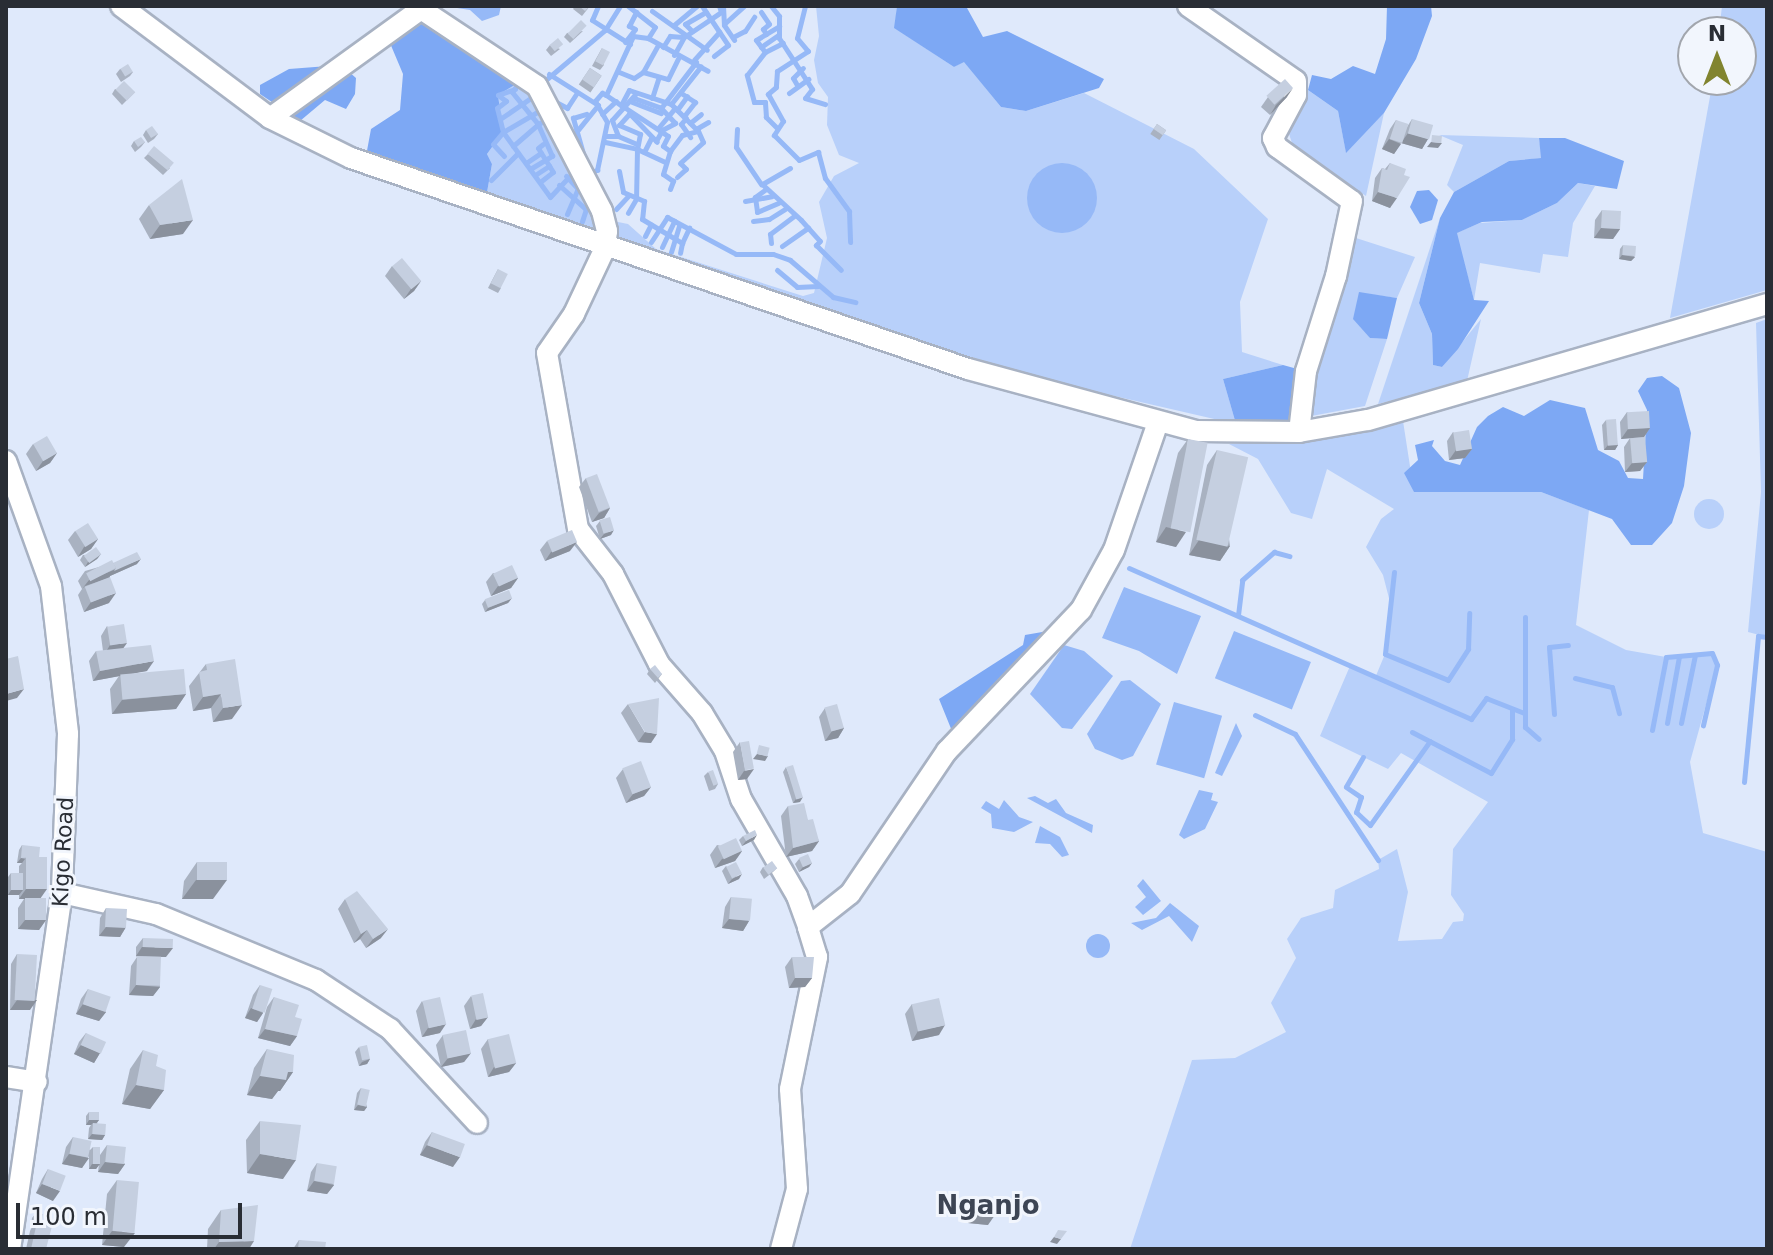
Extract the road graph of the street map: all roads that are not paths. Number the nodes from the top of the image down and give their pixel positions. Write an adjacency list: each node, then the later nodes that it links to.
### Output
1 (121, 6): 3 (street)
2 (1188, 6): 7 (street)
3 (270, 118): 4 (street); 4 (street)
4 (605, 248): 6 (street); 11 (street)
5 (1767, 304): 7 (street)
6 (1158, 422): 7 (street); 11 (street)
7 (1299, 432)
8 (6, 461): 9 (street, Kigo Road)
9 (13, 498): 10 (street, Kigo Road)
10 (62, 893): 13 (street, Kigo Road); 14 (street)
11 (808, 927): 16 (street)
12 (6, 1077): 13 (street)
13 (37, 1082): 15 (street, Kigo Road)
14 (477, 1123)
15 (10, 1249)
16 (781, 1249)

